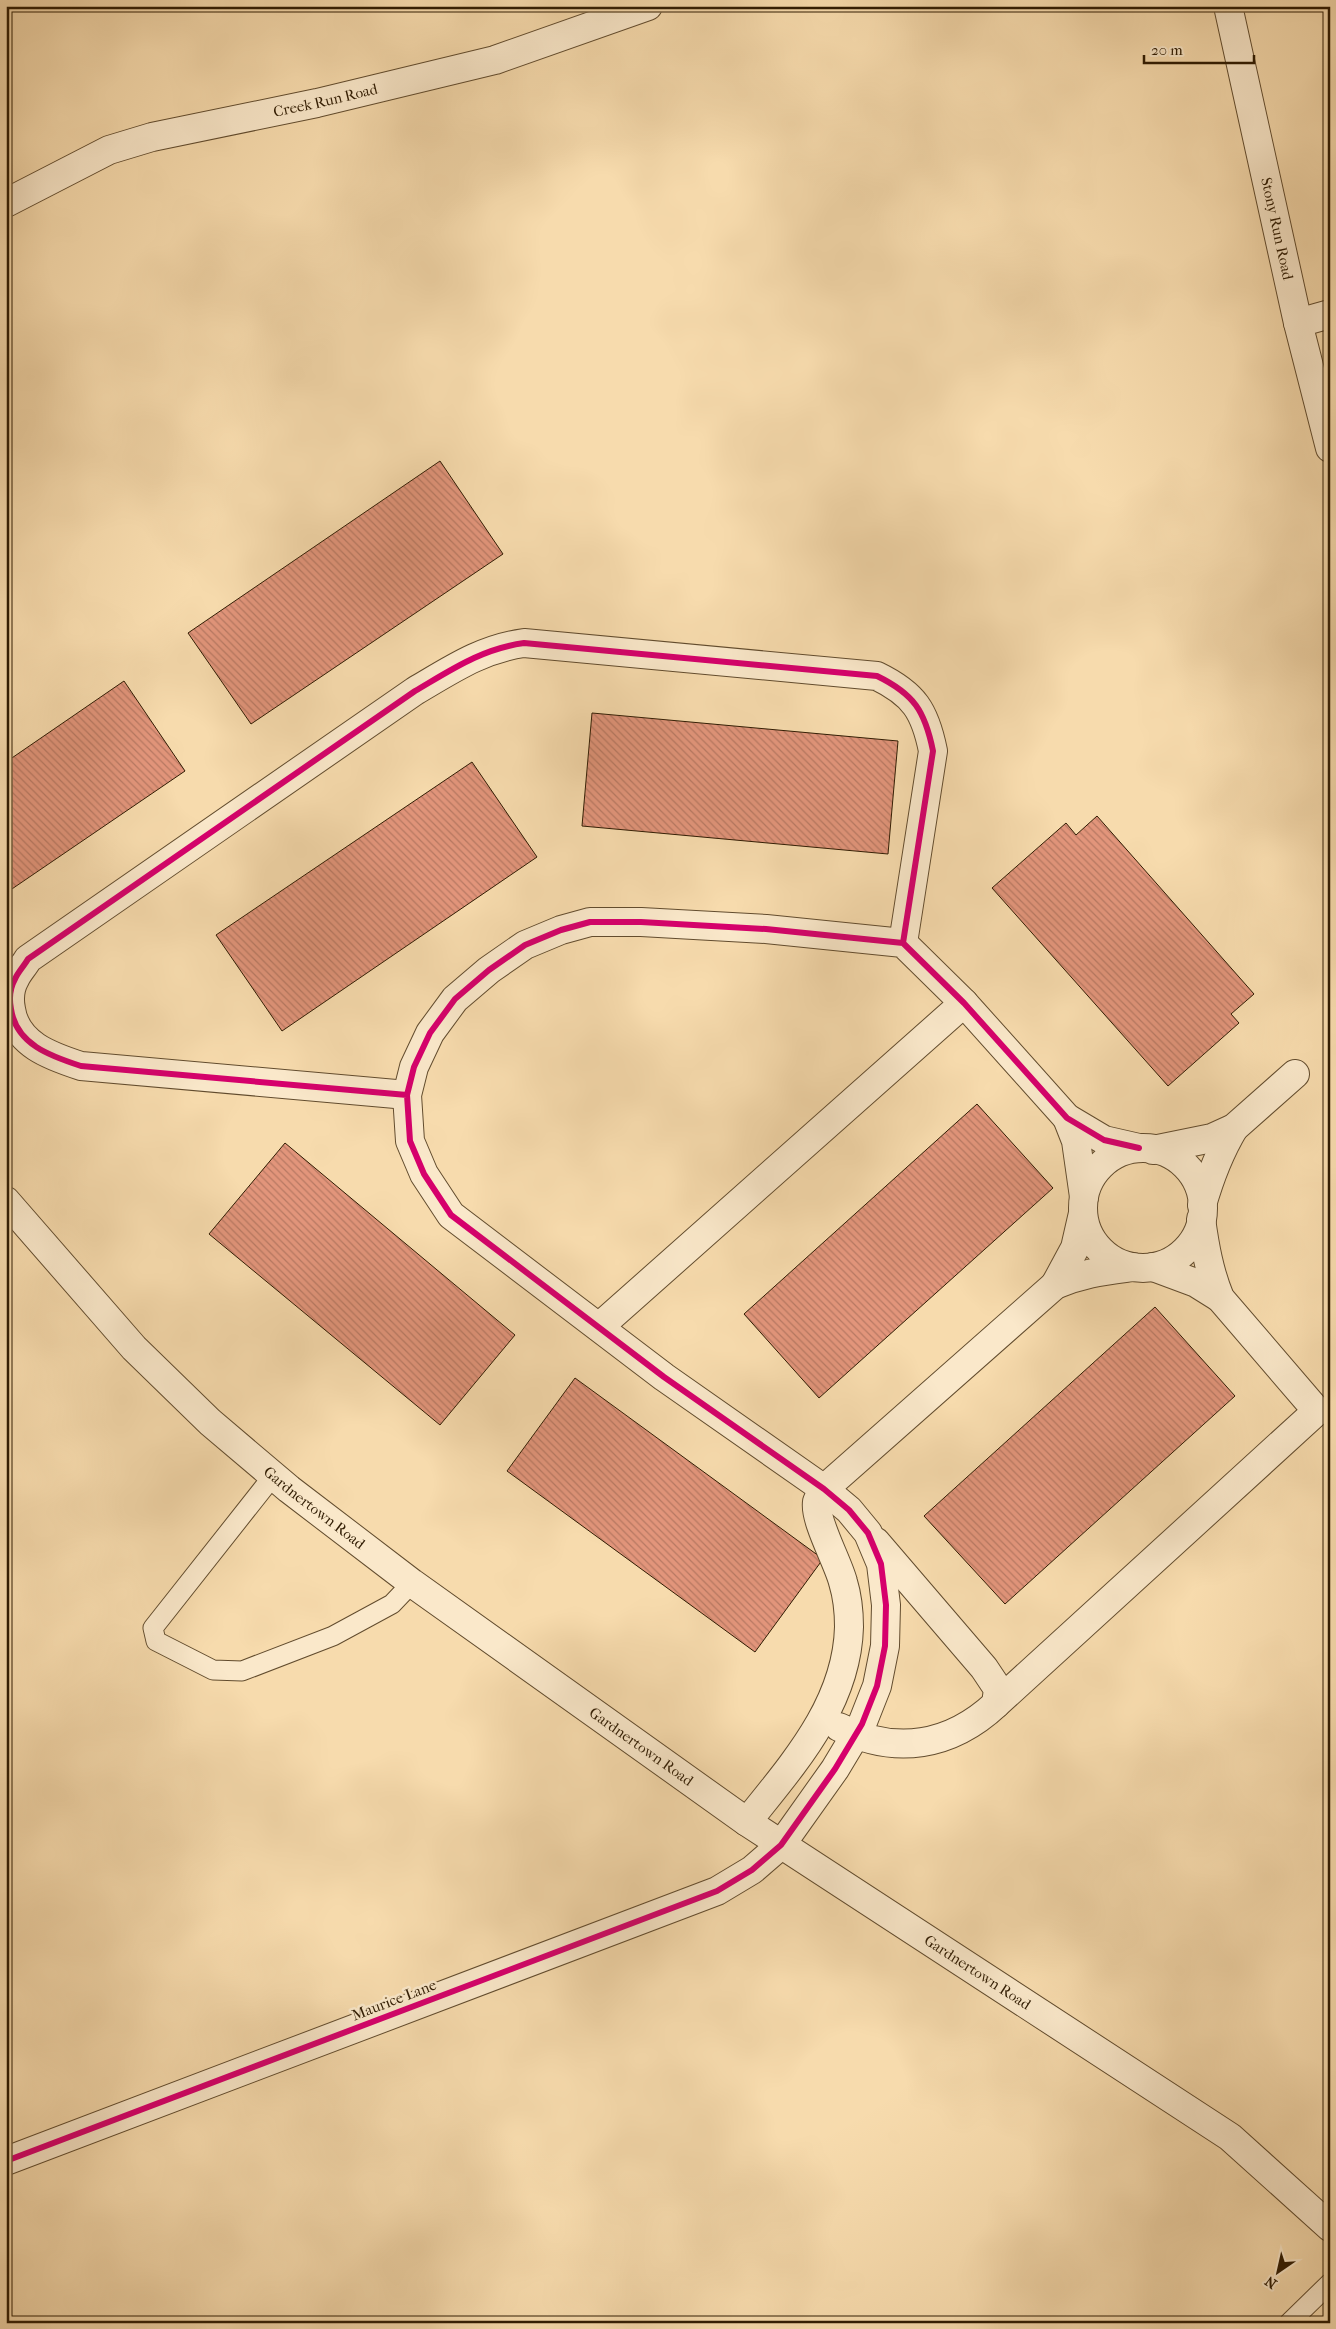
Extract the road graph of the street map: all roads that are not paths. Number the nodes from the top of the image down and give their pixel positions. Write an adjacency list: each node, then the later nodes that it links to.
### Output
1 (648, 6): 3 (street, Creek Run Road)
2 (1228, 6): 5 (street, Stony Run Road)
3 (6, 203)
4 (1330, 314): 5 (street)
5 (1298, 323): 6 (street, Stony Run Road)
6 (1330, 448)
7 (903, 943): 8 (street); 10 (street); 10 (street)
8 (964, 1003): 11 (street); 20 (street)
9 (1296, 1074): 12 (street)
10 (407, 1095): 20 (street)
11 (1068, 1118): 13 (street); 15 (street)
12 (1234, 1128): 13 (street); 16 (street)
13 (1146, 1149): 15 (street); 16 (street)
14 (6, 1202): 22 (street, Gardnertown Road)
15 (1083, 1205): 17 (street); 18 (street)
16 (1202, 1212): 17 (street); 19 (street)
17 (1143, 1267): 18 (street); 19 (street)
18 (1055, 1285): 23 (street)
19 (1220, 1298): 21 (street)
20 (598, 1327): 23 (street)
21 (1323, 1419): 26 (street)
22 (273, 1476): 25 (street, Gardnertown Road); 25 (lane)
23 (824, 1489): 24 (street); 27 (street)
24 (868, 1532): 26 (street); 28 (street, Maurice Lane)
25 (412, 1583): 29 (street, Gardnertown Road)
26 (996, 1704): 28 (street)
27 (822, 1718): 28 (street); 29 (street)
28 (855, 1735): 30 (street, Maurice Lane)
29 (747, 1822): 30 (street, Gardnertown Road)
30 (781, 1845): 31 (street, Maurice Lane); 32 (street, Gardnertown Road)
31 (6, 2162)
32 (1330, 2227)
33 (1330, 2283): 34 (lane)
34 (1289, 2323)

